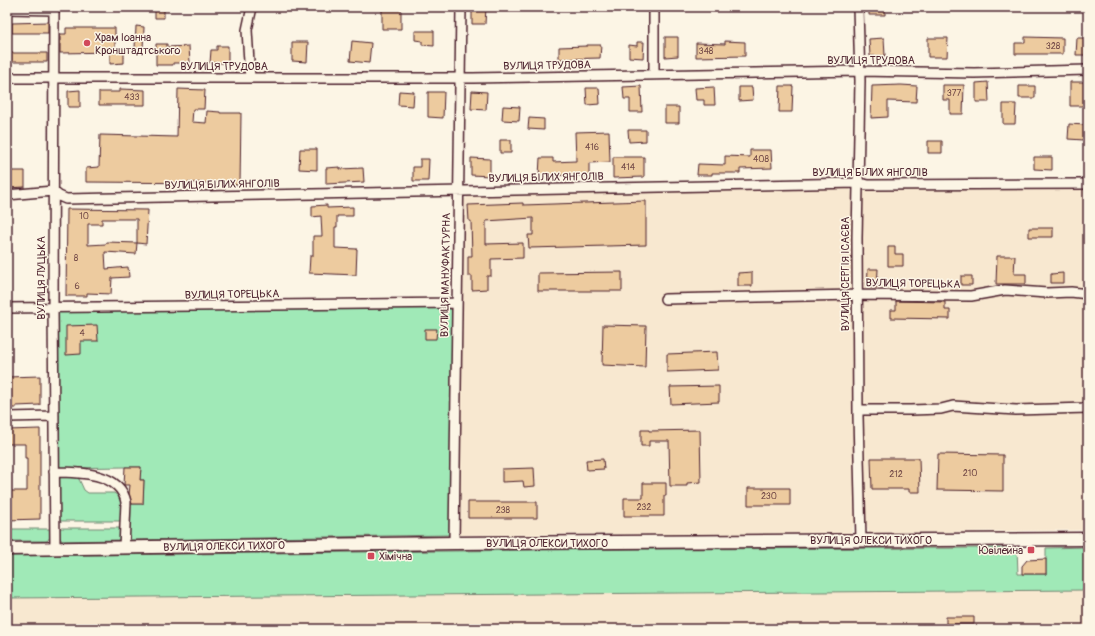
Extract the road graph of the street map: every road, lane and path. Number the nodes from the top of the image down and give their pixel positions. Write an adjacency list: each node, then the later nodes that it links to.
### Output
1 (252, 7): 12 (street)
2 (461, 7): 13 (street, ВУЛИЦЯ МАНУФАКТУРНА)
3 (654, 7): 9 (street)
4 (858, 7): 8 (street, ВУЛИЦЯ СЕРГІЯ ІСАЄВА)
5 (7, 9): 6 (street)
6 (54, 9): 11 (street, ВУЛИЦЯ ЛУЦЬКА)
7 (1088, 70): 8 (street, ВУЛИЦЯ ТРУДОВА)
8 (860, 71): 9 (street, ВУЛИЦЯ ТРУДОВА); 14 (street, ВУЛИЦЯ СЕРГІЯ ІСАЄВА)
9 (654, 75): 13 (street, ВУЛИЦЯ ТРУДОВА)
10 (7, 78): 11 (street, ВУЛИЦЯ ТРУДОВА)
11 (54, 78): 12 (street, ВУЛИЦЯ ТРУДОВА); 16 (street, ВУЛИЦЯ ЛУЦЬКА)
12 (250, 78): 13 (street, ВУЛИЦЯ ТРУДОВА)
13 (460, 78): 17 (street, ВУЛИЦЯ МАНУФАКТУРНА)
14 (858, 183): 15 (street, ВУЛИЦЯ БІЛИХ ЯНГОЛІВ); 17 (street, ВУЛИЦЯ БІЛИХ ЯНГОЛІВ); 20 (street, ВУЛИЦЯ СЕРГІЯ ІСАЄВА)
15 (1088, 184)
16 (53, 191): 17 (street, ВУЛИЦЯ БІЛИХ ЯНГОЛІВ); 18 (street, ВУЛИЦЯ БІЛИХ ЯНГОЛІВ); 24 (street, ВУЛИЦЯ ЛУЦЬКА)
17 (459, 191): 22 (street, ВУЛИЦЯ МАНУФАКТУРНА)
18 (7, 195)
19 (1088, 294): 20 (street, ВУЛИЦЯ ТОРЕЦЬКА)
20 (857, 295): 21 (street, ВУЛИЦЯ ТОРЕЦЬКА); 26 (street, ВУЛИЦЯ СЕРГІЯ ІСАЄВА)
21 (665, 299)
22 (457, 303): 24 (street, ВУЛИЦЯ ТОРЕЦЬКА); 32 (street, ВУЛИЦЯ МАНУФАКТУРНА)
23 (7, 308): 24 (street, ВУЛИЦЯ ТОРЕЦЬКА)
24 (52, 308): 27 (street, ВУЛИЦЯ ЛУЦЬКА)
25 (1088, 408): 26 (street)
26 (858, 410): 31 (street, ВУЛИЦЯ СЕРГІЯ ІСАЄВА)
27 (54, 416): 28 (street); 29 (street, ВУЛИЦЯ ЛУЦЬКА)
28 (7, 417)
29 (54, 472): 33 (street); 35 (street, ВУЛИЦЯ ЛУЦЬКА)
30 (1088, 539): 31 (main road, ВУЛИЦЯ ОЛЕКСИ ТИХОГО)
31 (861, 540): 32 (main road, ВУЛИЦЯ ОЛЕКСИ ТИХОГО)
32 (454, 543): 33 (main road, ВУЛИЦЯ ОЛЕКСИ ТИХОГО)
33 (124, 548): 35 (main road, ВУЛИЦЯ ОЛЕКСИ ТИХОГО)
34 (7, 549): 35 (main road, ВУЛИЦЯ ОЛЕКСИ ТИХОГО)
35 (55, 549)

